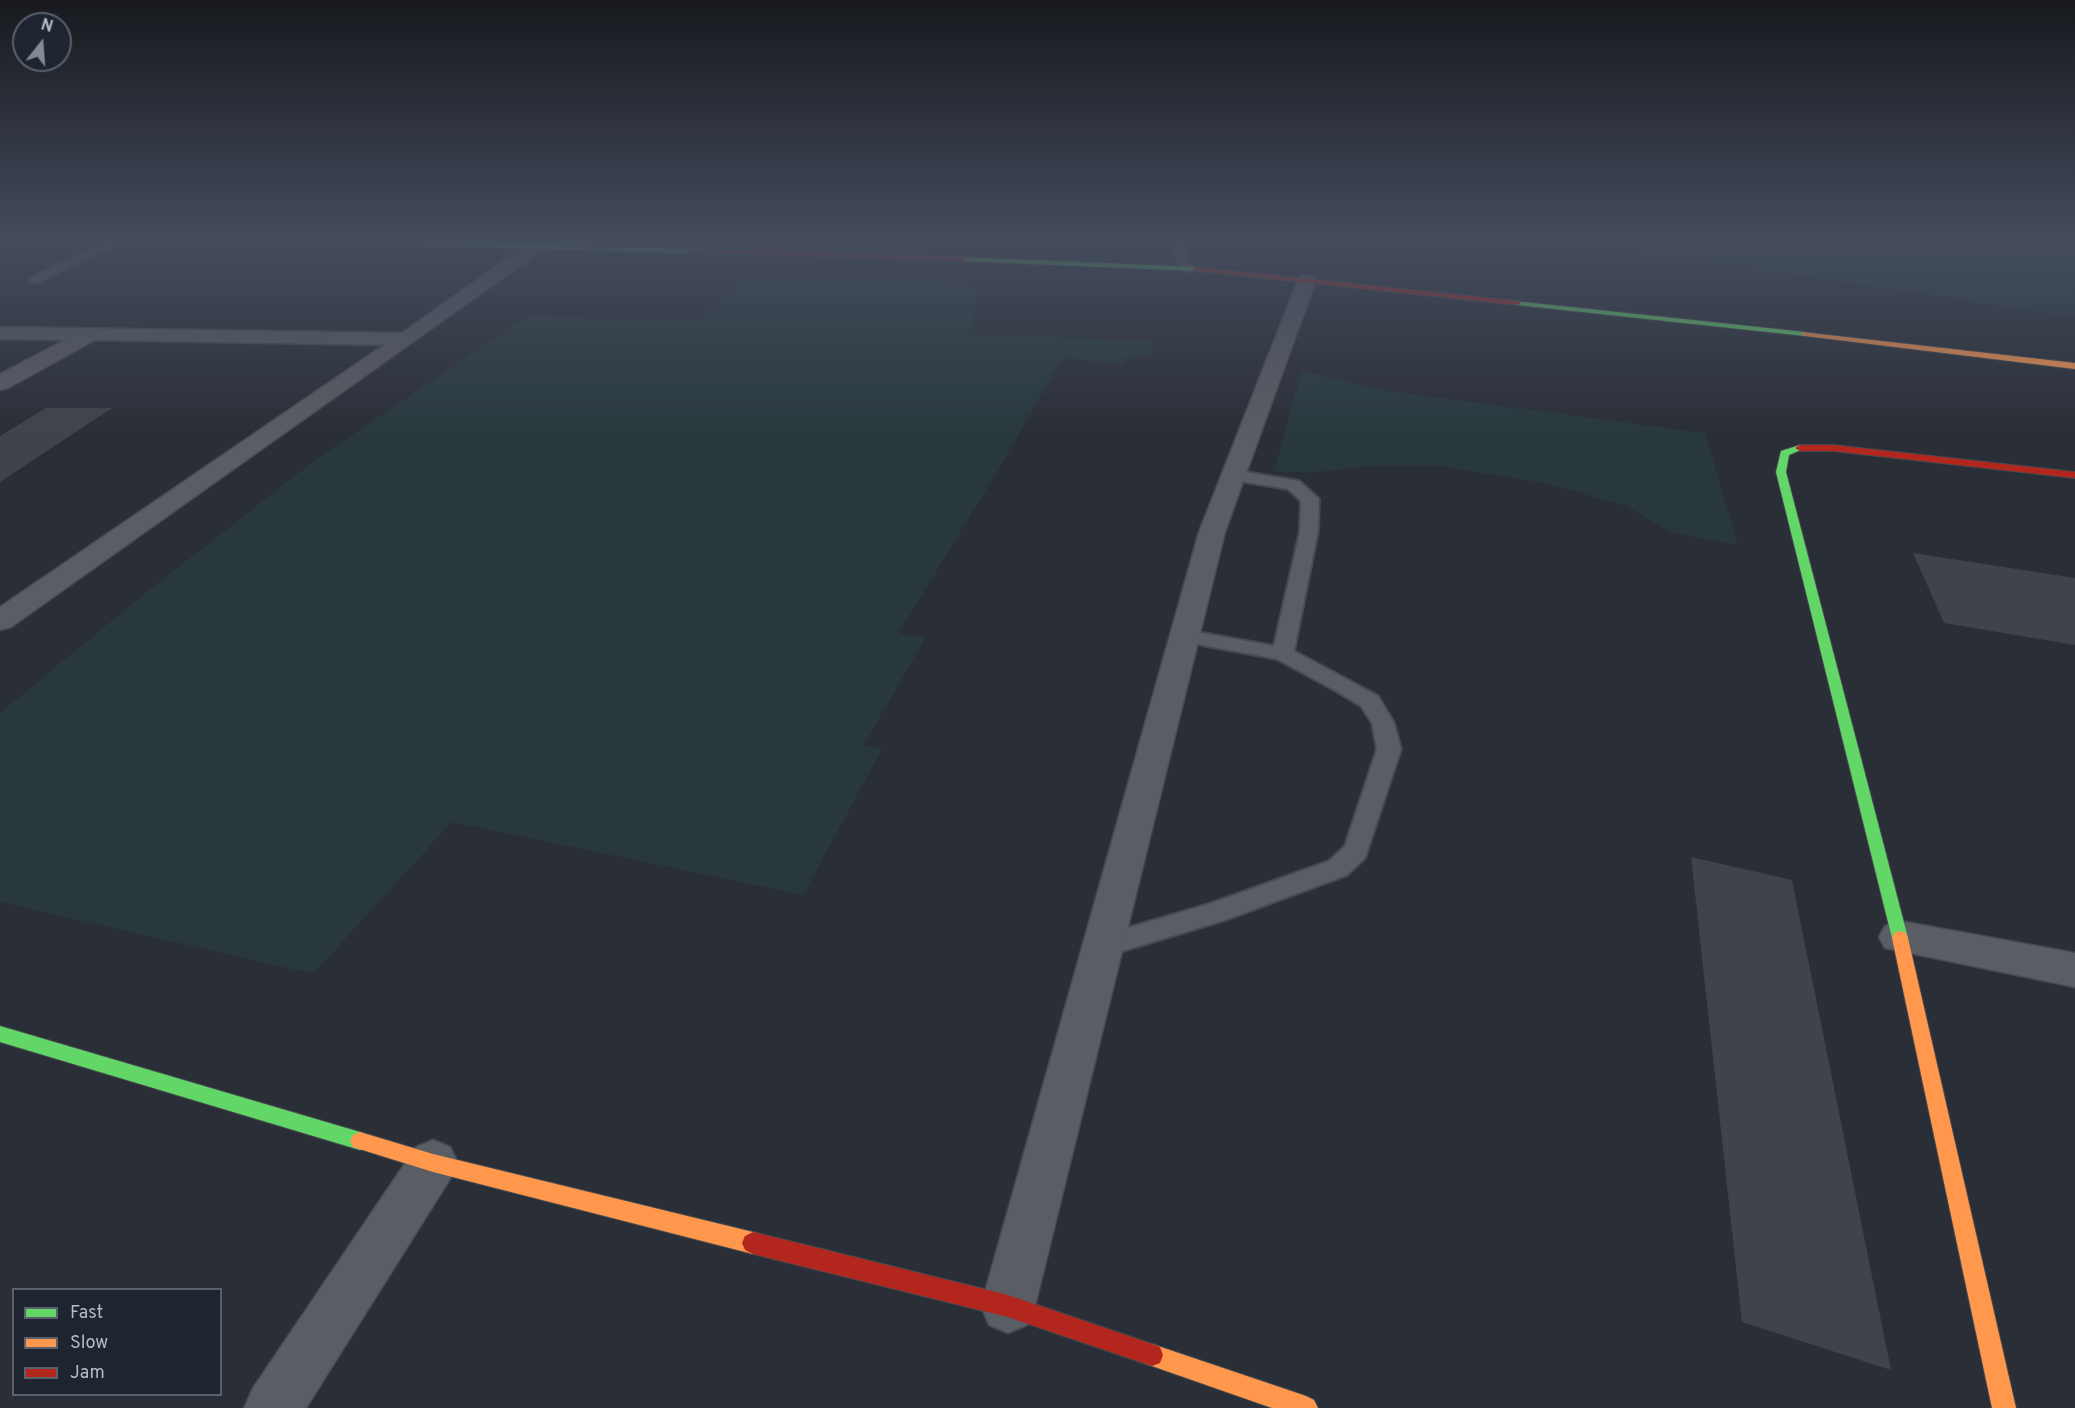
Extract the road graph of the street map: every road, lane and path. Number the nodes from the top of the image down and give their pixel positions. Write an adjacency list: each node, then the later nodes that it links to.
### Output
1 (449, 308): 6 (street)
2 (1297, 308): 10 (street)
3 (1564, 308): 7 (street)
4 (0, 333): 5 (street)
5 (89, 335): 6 (street); 8 (street)
6 (406, 339): 11 (street)
7 (2075, 366)
8 (0, 383)
9 (2075, 475): 14 (street)
10 (1233, 476): 12 (street); 13 (lane)
11 (0, 621)
12 (1186, 636): 13 (lane); 15 (street)
13 (1282, 654): 15 (lane)
14 (1900, 937): 16 (street); 22 (street)
15 (1103, 946): 19 (street)
16 (2075, 970)
17 (0, 1034): 18 (street)
18 (433, 1163): 19 (street); 20 (street)
19 (1008, 1306): 21 (street)
20 (273, 1408)
21 (1306, 1408)
22 (2004, 1408)

